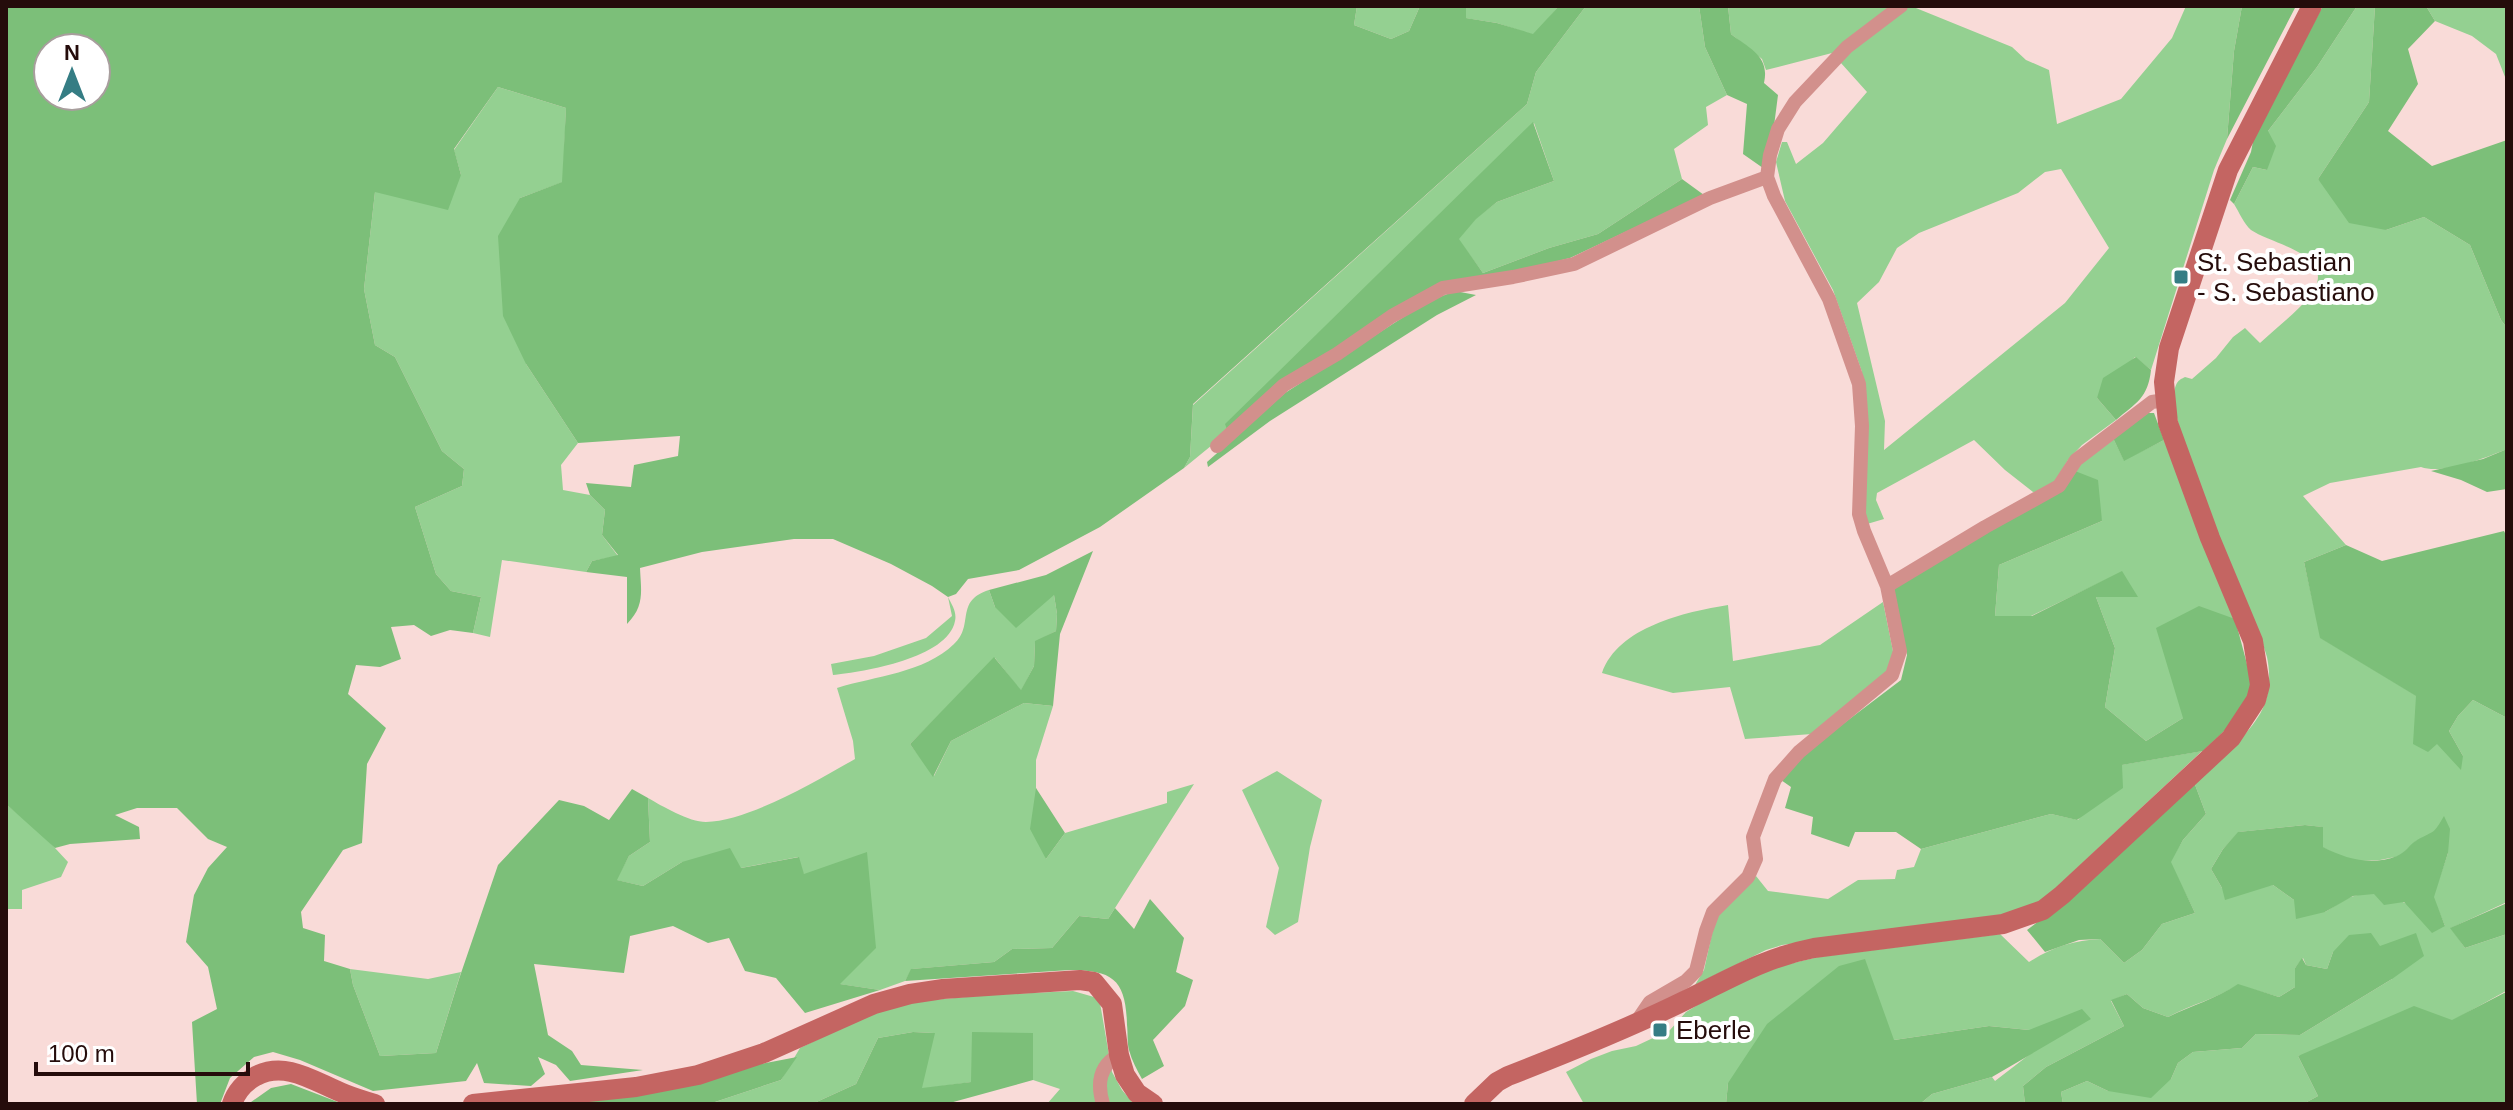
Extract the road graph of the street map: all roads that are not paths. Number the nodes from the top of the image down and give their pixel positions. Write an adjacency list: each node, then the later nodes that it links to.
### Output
1 (1901, 6): 3 (street)
2 (2312, 6): 4 (main road)
3 (1767, 177): 5 (street); 6 (street)
4 (2165, 400): 6 (street); 7 (main road)
5 (1217, 446)
6 (1887, 586): 7 (street)
7 (1637, 1021): 14 (main road)
8 (1119, 1055): 11 (main road); 12 (street); 13 (main road)
9 (232, 1104): 10 (main road)
10 (375, 1104)
11 (473, 1104)
12 (1103, 1104)
13 (1153, 1104)
14 (1474, 1104)

